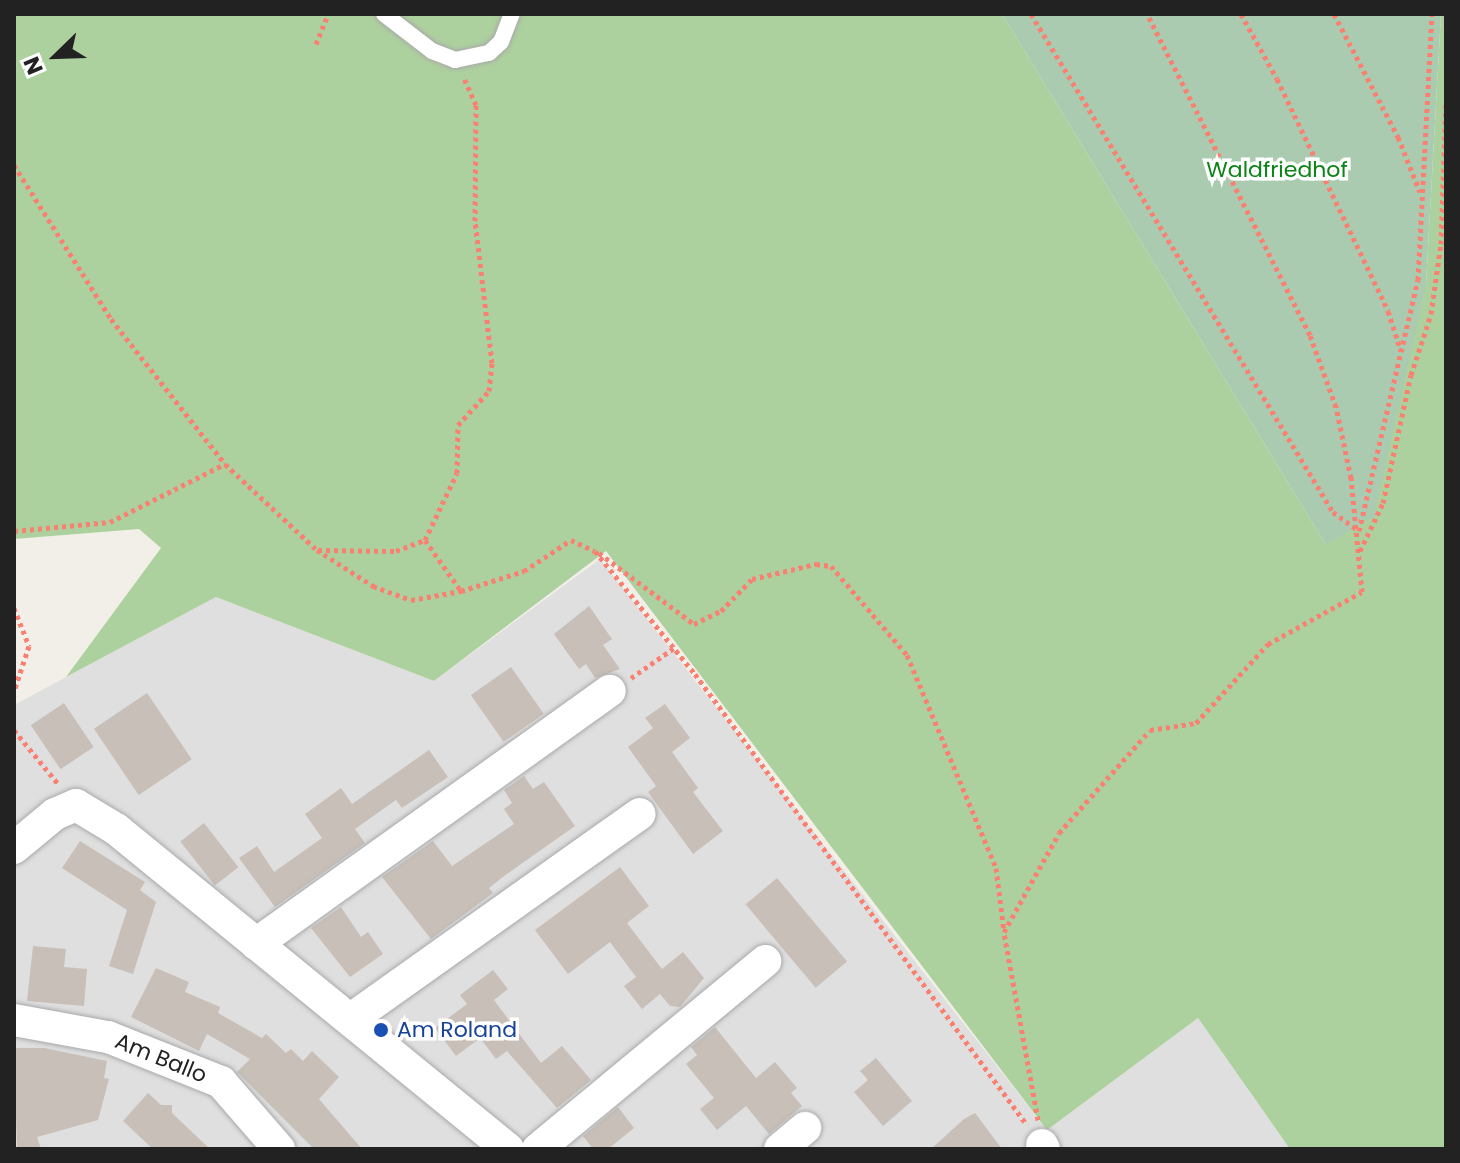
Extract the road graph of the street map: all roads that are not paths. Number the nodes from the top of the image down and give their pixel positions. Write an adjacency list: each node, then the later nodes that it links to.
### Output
1 (384, 14): 2 (lane)
2 (512, 14)
3 (610, 691): 6 (street)
4 (639, 814): 8 (street)
5 (14, 848): 6 (street)
6 (256, 944): 8 (street)
7 (765, 961): 13 (street)
8 (351, 1019): 12 (street)
9 (14, 1020): 11 (street, Am Ballo)
10 (805, 1128): 14 (street)
11 (279, 1149)
12 (508, 1149)
13 (538, 1149)
14 (780, 1149)

